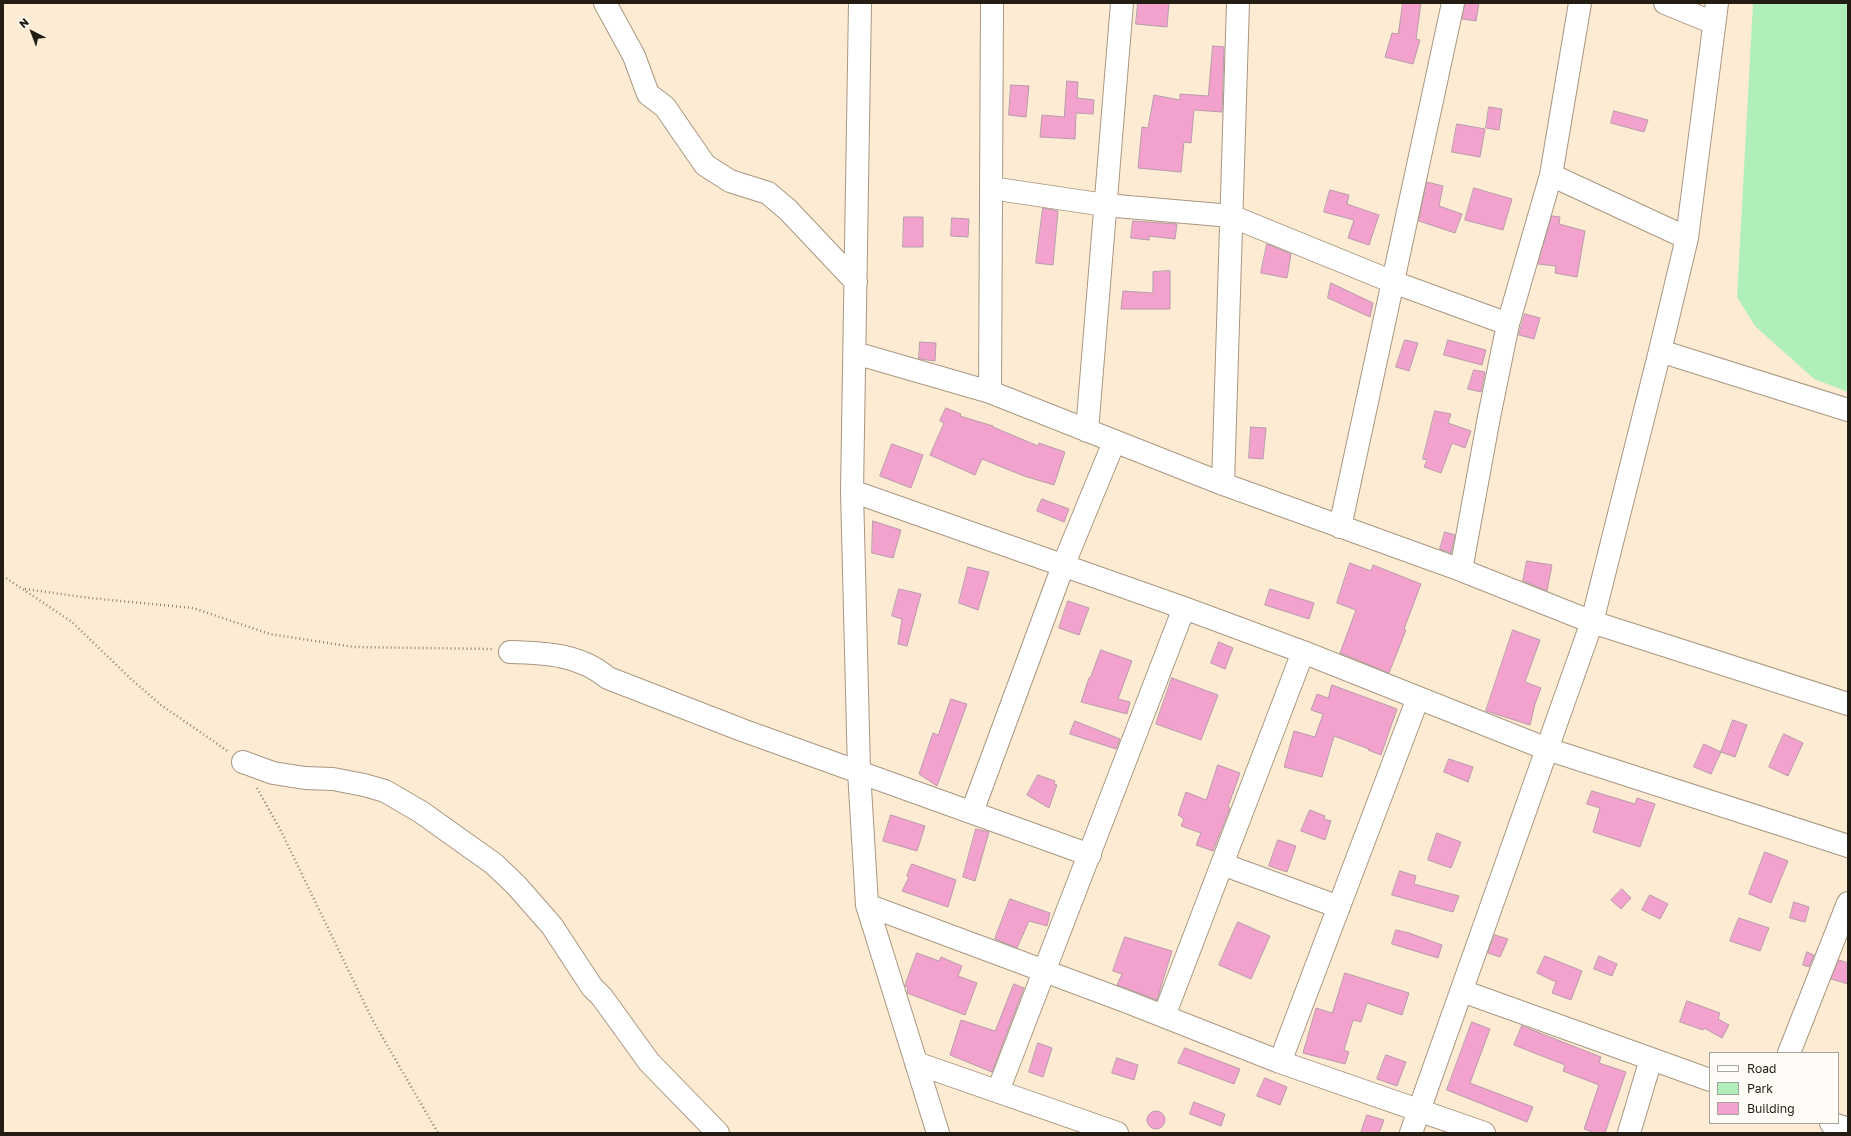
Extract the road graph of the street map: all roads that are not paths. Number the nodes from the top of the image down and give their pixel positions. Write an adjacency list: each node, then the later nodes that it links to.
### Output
1 (605, 3): 15 (street)
2 (860, 3): 15 (street)
3 (992, 3): 11 (street)
4 (1122, 3): 12 (street)
5 (1238, 3): 13 (street)
6 (1453, 3): 16 (street)
7 (1580, 3): 10 (street)
8 (1665, 3): 9 (street)
9 (1716, 13): 14 (street)
10 (1551, 175): 14 (street); 17 (street)
11 (991, 188): 12 (street); 20 (street)
12 (1105, 205): 13 (street); 22 (street)
13 (1232, 216): 16 (street); 24 (street)
14 (1686, 238): 18 (street)
15 (856, 282): 19 (street)
16 (1393, 282): 17 (street); 26 (street)
17 (1508, 324): 28 (street)
18 (1660, 351): 21 (street); 30 (street)
19 (855, 353): 20 (street); 25 (street)
20 (990, 392): 22 (street)
21 (1848, 410)
22 (1087, 432): 23 (street)
23 (1114, 442): 24 (street); 27 (street)
24 (1223, 484): 26 (street)
25 (852, 491): 27 (street); 37 (street)
26 (1340, 527): 28 (street)
27 (1063, 566): 29 (street); 38 (street)
28 (1461, 570): 30 (street)
29 (1184, 608): 32 (street); 40 (street)
30 (1592, 622): 34 (street); 35 (street)
31 (510, 652): 37 (street)
32 (1303, 652): 33 (street); 41 (street)
33 (1418, 698): 35 (street); 44 (street)
34 (1848, 704)
35 (1547, 749): 39 (street); 46 (street)
36 (243, 762): 58 (street)
37 (859, 771): 38 (street); 42 (street)
38 (972, 812): 40 (street)
39 (1848, 846)
40 (1090, 855): 45 (street)
41 (1222, 864): 44 (street); 47 (street)
42 (867, 904): 45 (street); 51 (street)
43 (1848, 904): 48 (street)
44 (1339, 908): 50 (street)
45 (1045, 972): 47 (street); 53 (street)
46 (1462, 991): 49 (street); 54 (street)
47 (1164, 1016): 50 (street)
48 (1789, 1052)
49 (1651, 1059): 52 (street); 62 (street)
50 (1280, 1062): 54 (street)
51 (916, 1063): 53 (street); 59 (street)
52 (1709, 1080)
53 (998, 1092): 57 (street)
54 (1419, 1110): 60 (street); 61 (street)
55 (1834, 1124): 56 (street)
56 (1848, 1129)
57 (1114, 1132)
58 (718, 1133)
59 (938, 1133)
60 (1411, 1133)
61 (1484, 1133)
62 (1629, 1133)

